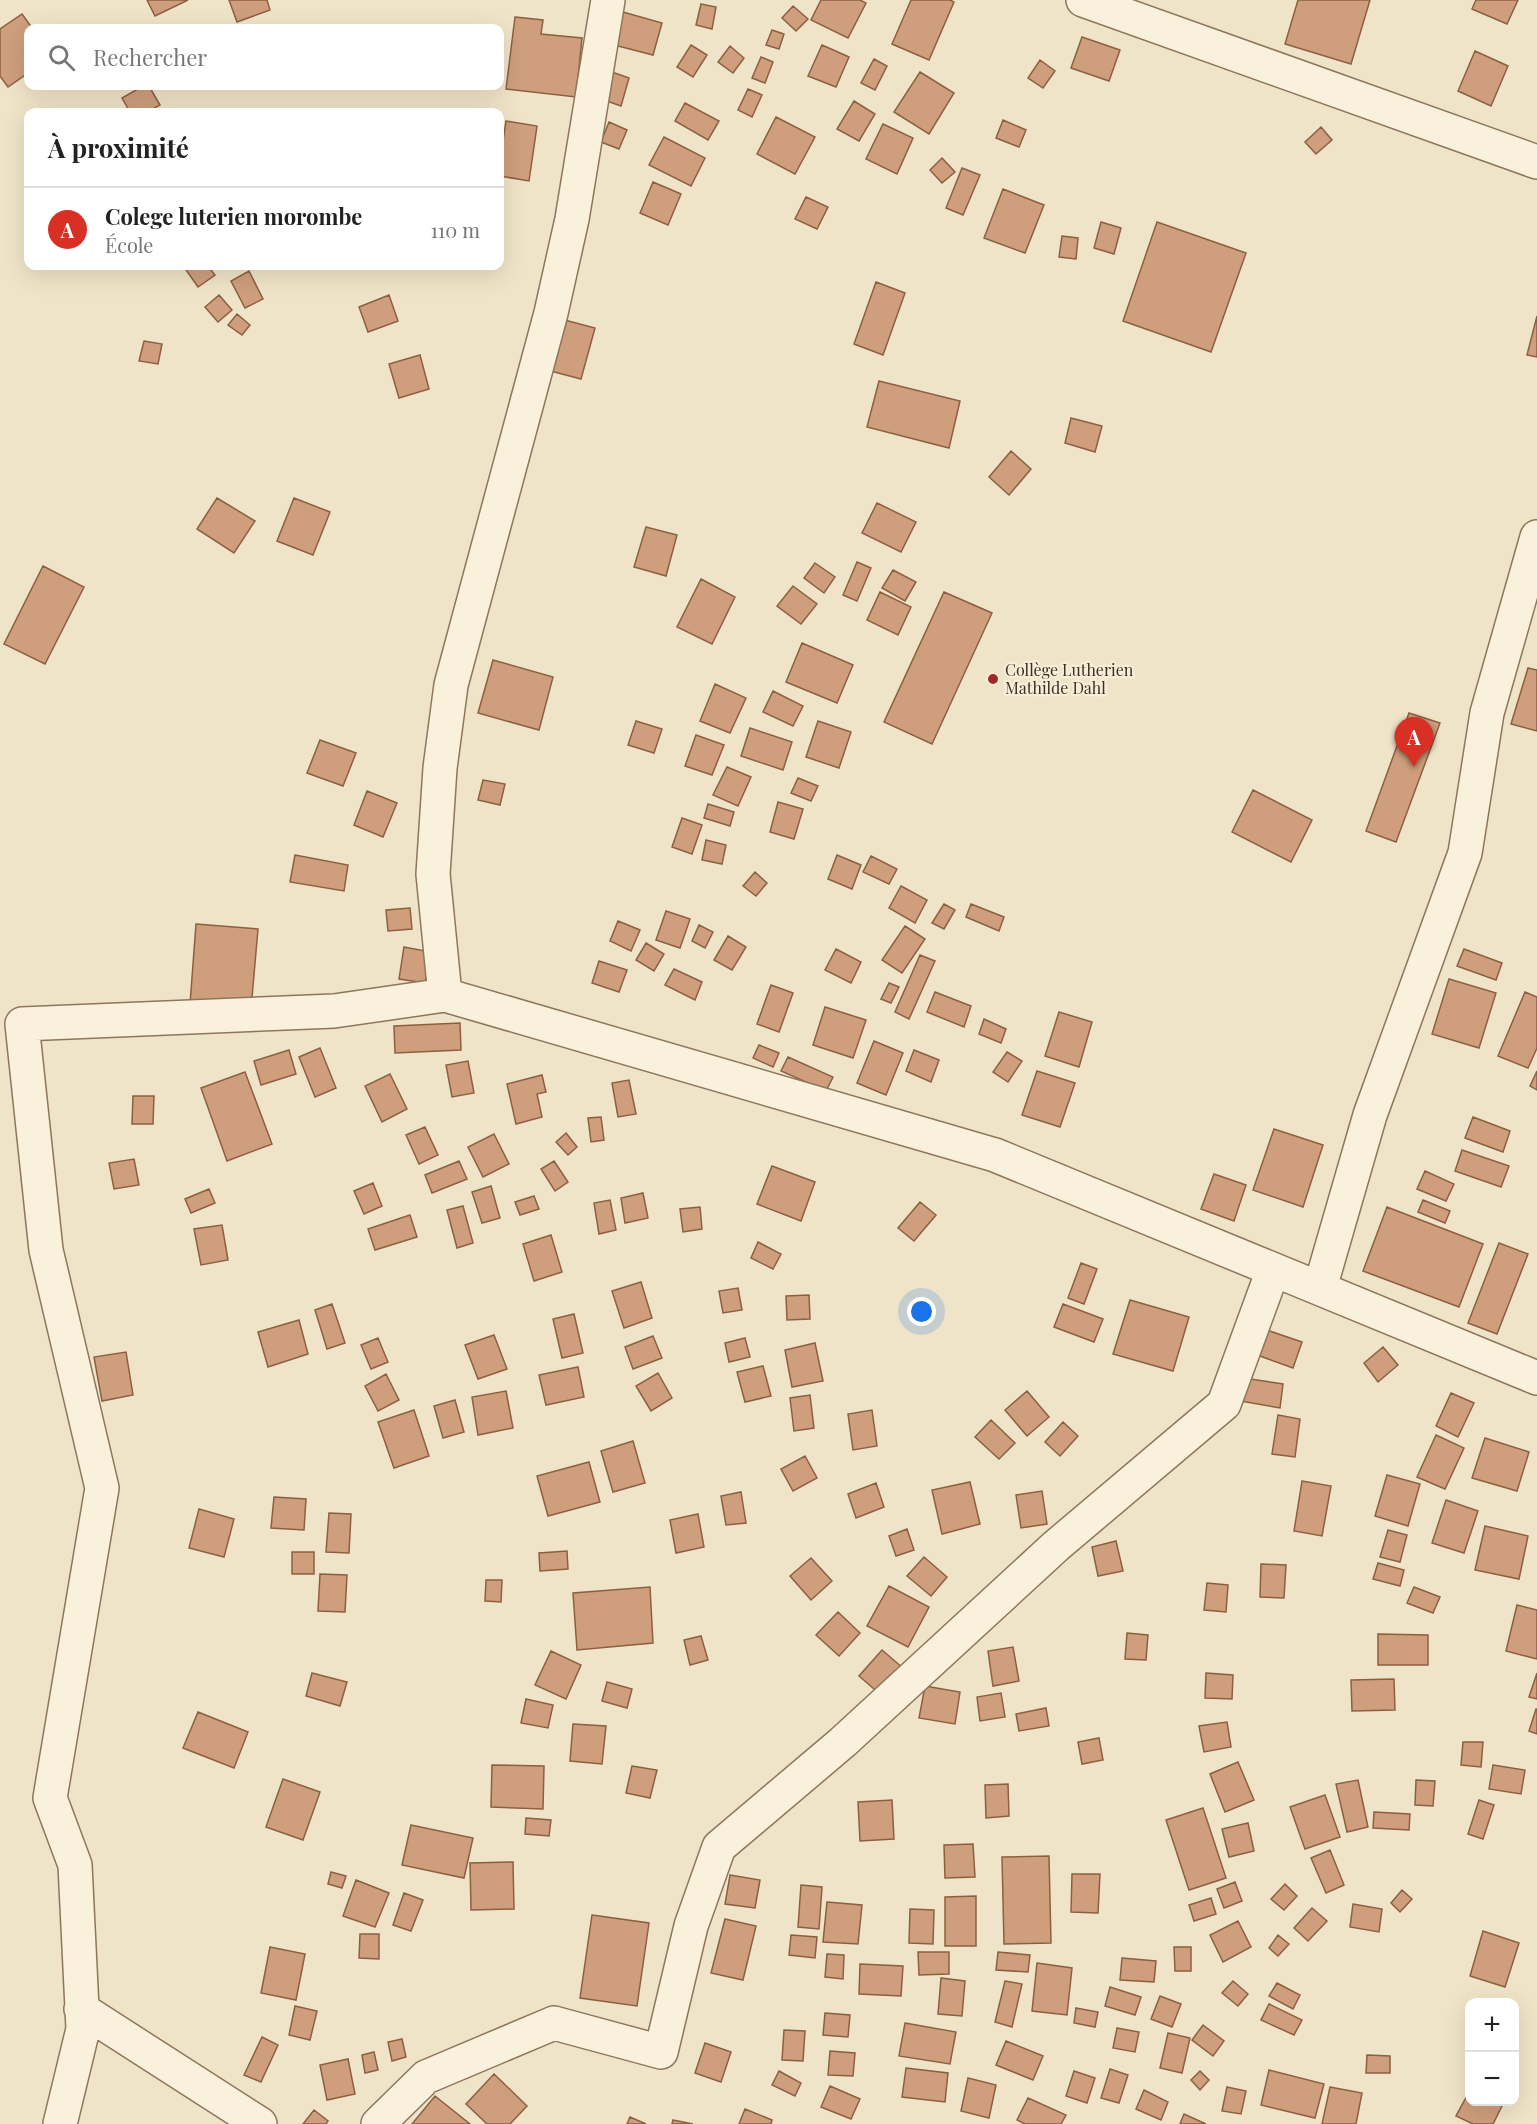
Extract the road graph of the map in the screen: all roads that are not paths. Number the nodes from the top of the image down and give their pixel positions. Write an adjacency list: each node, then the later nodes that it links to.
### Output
1 (608, 0): 6 (street)
2 (1083, 0): 3 (street)
3 (1132, 8): 4 (street)
4 (1537, 162)
5 (1537, 537): 8 (street)
6 (445, 995): 7 (street); 10 (street)
7 (1273, 1270): 8 (street); 13 (street)
8 (1320, 1288): 9 (street)
9 (1537, 1378)
10 (81, 2008): 11 (street); 12 (street)
11 (60, 2124)
12 (260, 2124)
13 (378, 2124)

